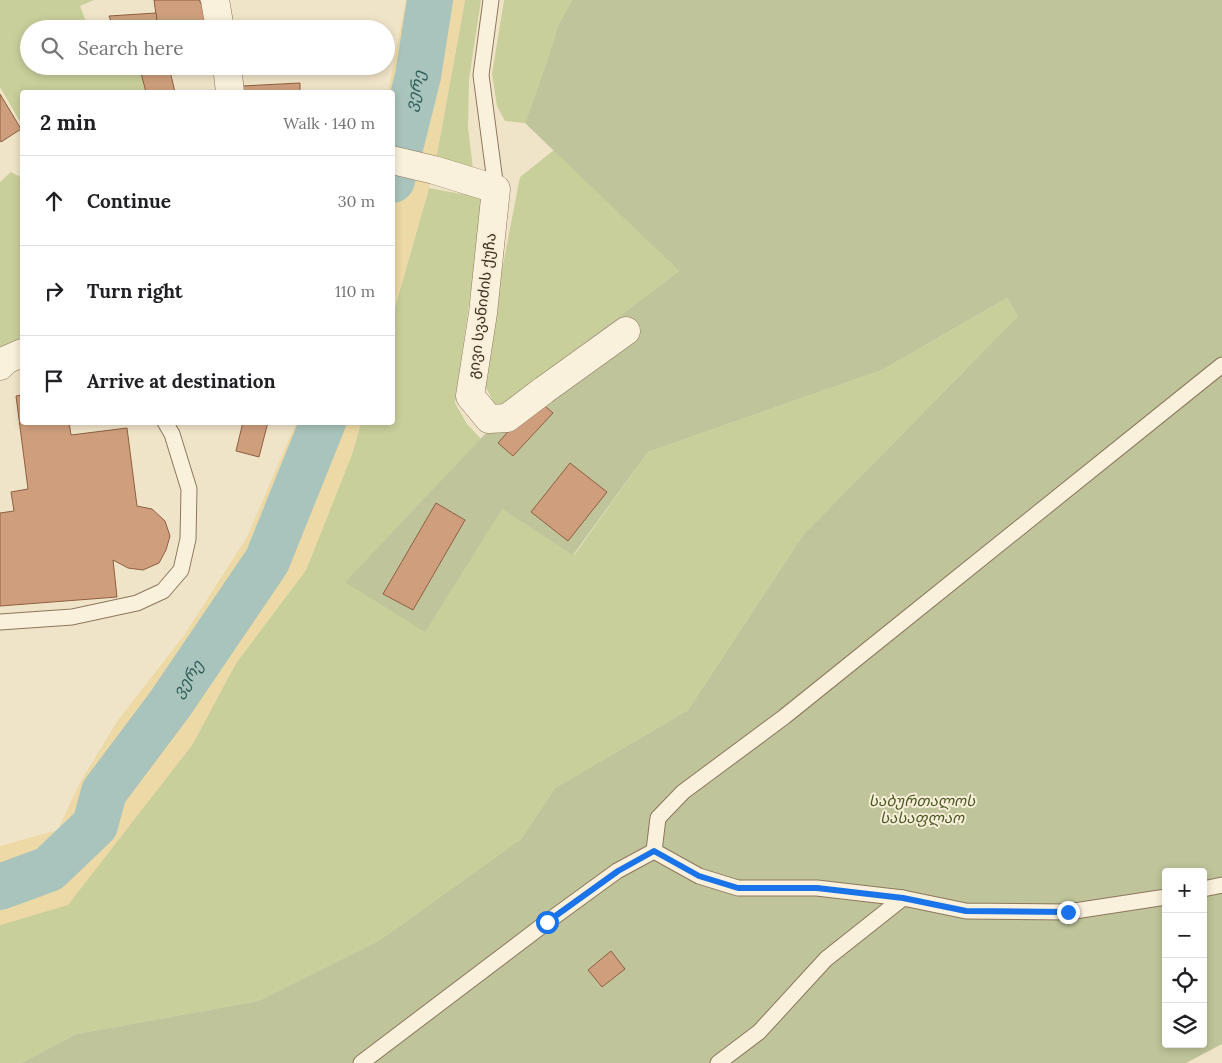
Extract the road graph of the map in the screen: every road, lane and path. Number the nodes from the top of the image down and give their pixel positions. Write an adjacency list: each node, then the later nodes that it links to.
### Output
1 (215, 0): 3 (street)
2 (491, 0): 7 (lane)
3 (218, 20)
4 (228, 75): 5 (street)
5 (230, 90)
6 (395, 161): 7 (street)
7 (496, 189): 8 (street, გივი სვანიძის ქუჩა)
8 (626, 331)
9 (20, 354): 11 (street)
10 (1222, 365): 14 (lane)
11 (0, 366)
12 (167, 425): 13 (lane)
13 (0, 622)
14 (654, 851): 17 (lane); 19 (lane)
15 (1222, 885): 16 (lane)
16 (1207, 888)
17 (903, 898): 18 (lane); 20 (lane)
18 (1162, 899)
19 (361, 1063)
20 (718, 1063)

